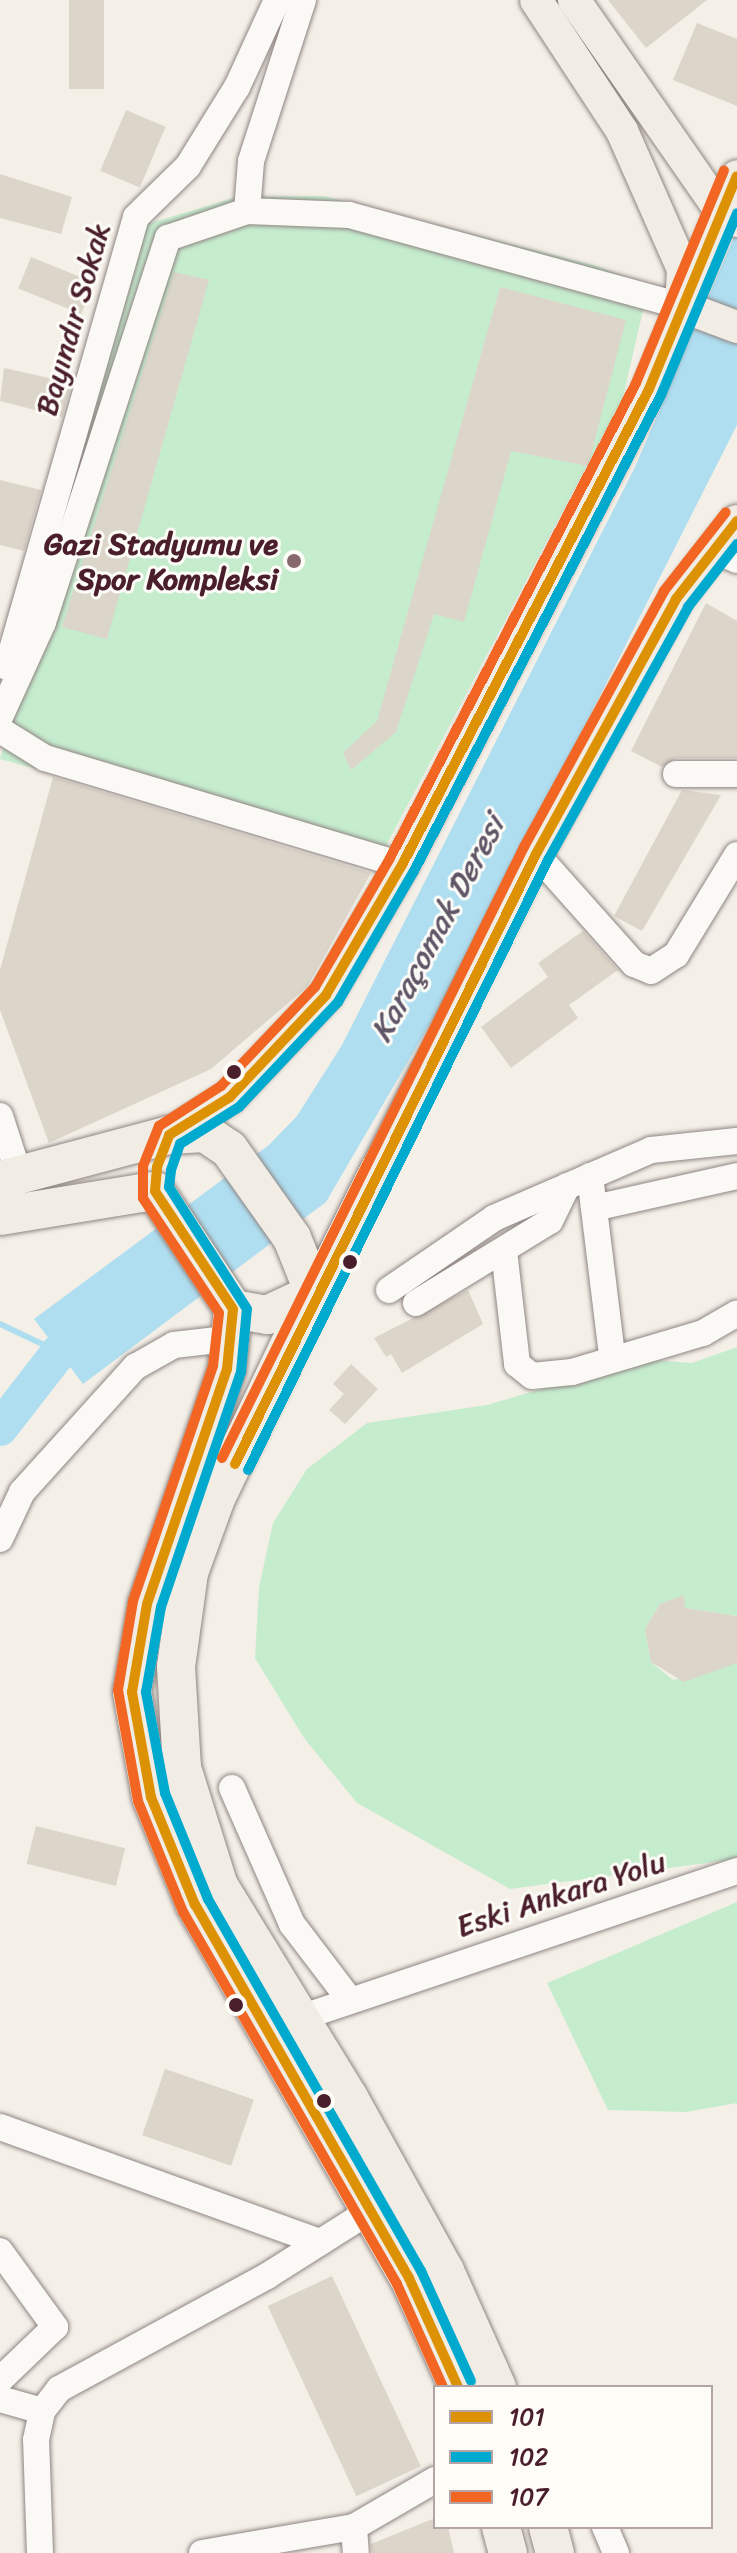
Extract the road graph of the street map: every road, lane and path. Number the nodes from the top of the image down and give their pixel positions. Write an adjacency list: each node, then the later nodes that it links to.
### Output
1 (277, 0): 12 (street, Bayındır Sokak)
2 (303, 0): 6 (street)
3 (536, 0): 8 (main road)
4 (574, 0): 7 (main road)
5 (737, 176): 7 (main road)
6 (247, 211): 8 (street); 14 (street)
7 (730, 217): 8 (main road)
8 (681, 306): 9 (main road); 20 (main road)
9 (737, 327)
10 (737, 521): 11 (main road)
11 (725, 555): 18 (main road)
12 (9, 628): 13 (street, Bayındır Sokak)
13 (0, 690)
14 (0, 717)
15 (0, 730): 20 (street)
16 (676, 774): 17 (street)
17 (737, 774)
18 (536, 854): 19 (street); 32 (main road)
19 (737, 855)
20 (402, 865): 22 (main road)
21 (0, 1116): 25 (street)
22 (169, 1135): 25 (highway); 27 (highway); 32 (highway)
23 (737, 1141): 26 (street)
24 (737, 1176): 28 (street)
25 (9, 1177)
26 (579, 1181): 28 (street); 30 (street); 31 (street)
27 (155, 1191): 29 (highway); 35 (highway)
28 (594, 1208): 36 (street)
29 (0, 1216)
30 (504, 1251): 33 (street); 36 (street)
31 (389, 1290)
32 (314, 1293): 35 (highway); 41 (highway)
33 (416, 1303)
34 (737, 1313): 36 (street)
35 (229, 1324): 37 (street); 43 (highway)
36 (612, 1356)
37 (0, 1539)
38 (232, 1788): 40 (street)
39 (737, 1871): 40 (street, Eski Ankara Yolu)
40 (350, 2000): 41 (street, Eski Ankara Yolu)
41 (300, 2018): 48 (highway)
42 (0, 2127): 44 (street)
43 (370, 2211): 44 (street); 47 (highway)
44 (320, 2242): 50 (street)
45 (0, 2251): 46 (street)
46 (0, 2380)
47 (457, 2385)
48 (496, 2385)
49 (0, 2399): 50 (street)
50 (42, 2411): 56 (street)
51 (433, 2482): 55 (street)
52 (502, 2529): 58 (highway)
53 (549, 2529): 59 (highway)
54 (606, 2529): 60 (street)
55 (355, 2540): 57 (street)
56 (40, 2553)
57 (202, 2553)
58 (508, 2553)
59 (555, 2553)
60 (616, 2553)

